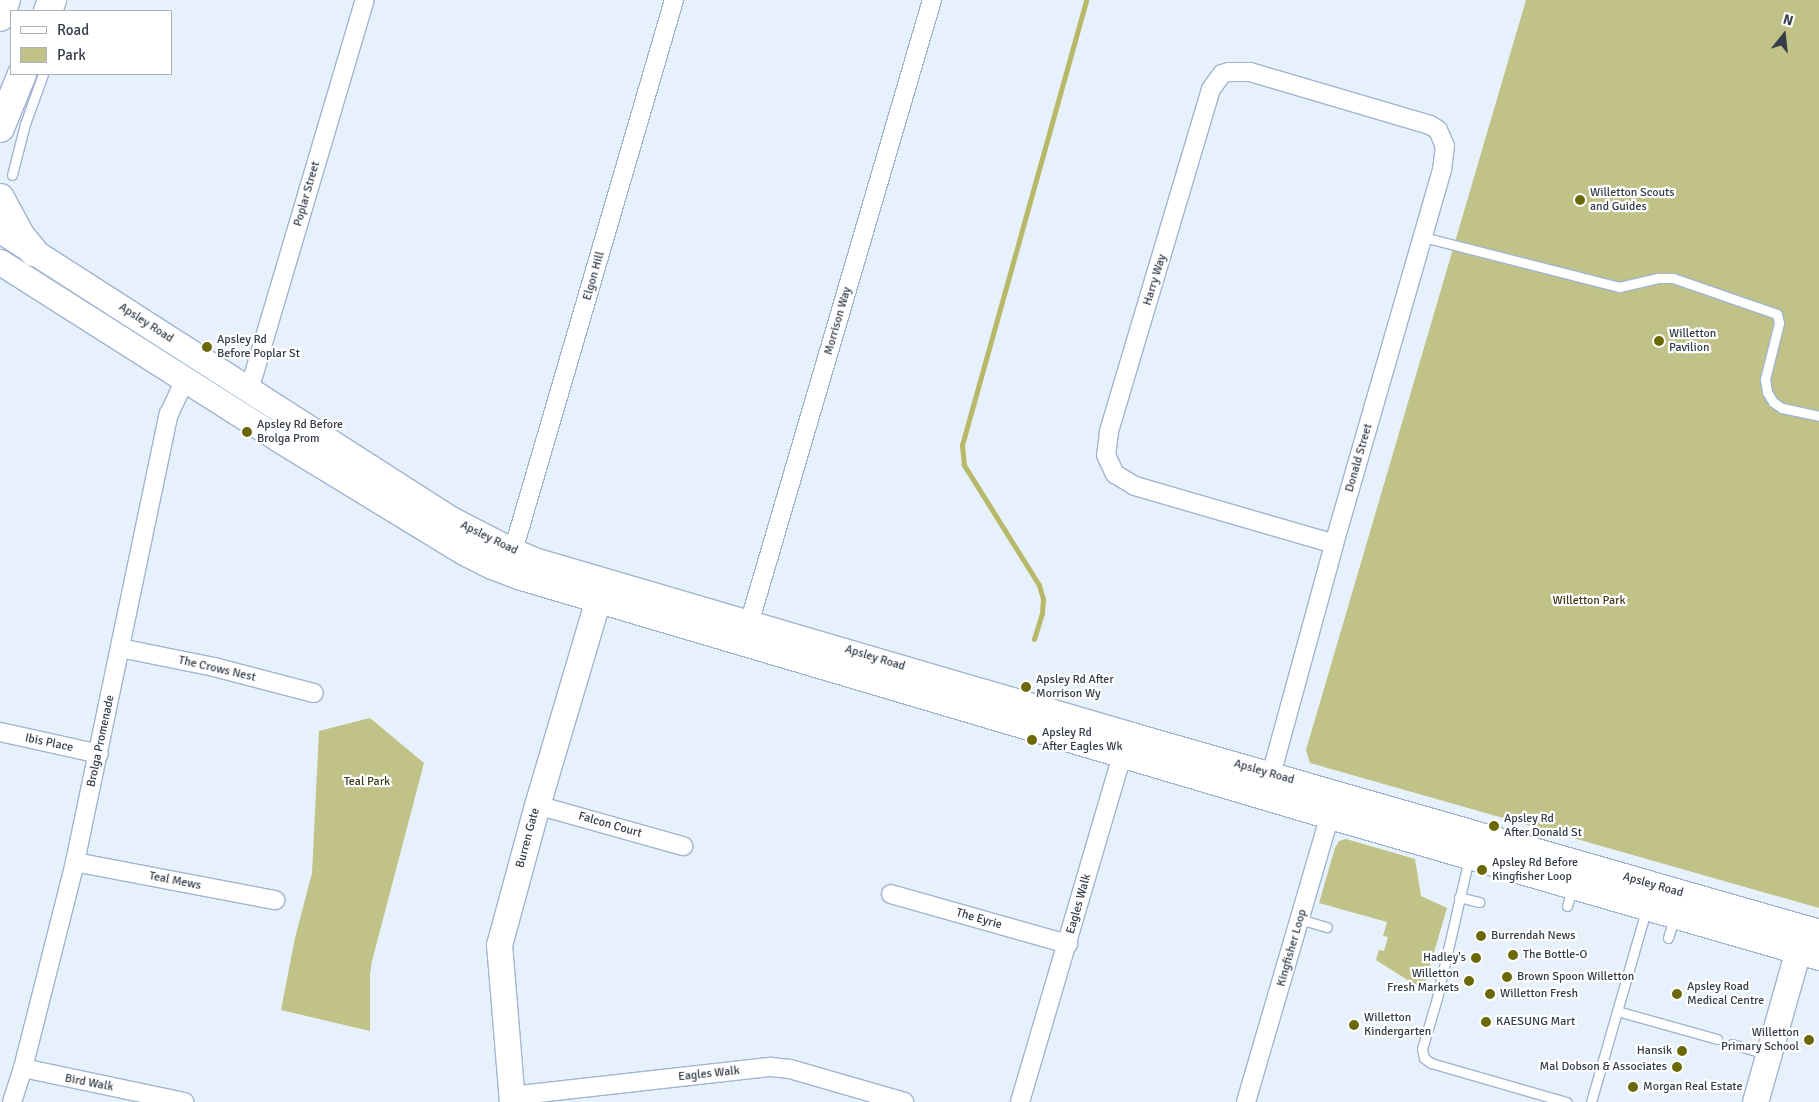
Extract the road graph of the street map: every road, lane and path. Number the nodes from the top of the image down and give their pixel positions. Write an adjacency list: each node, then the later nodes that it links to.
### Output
1 (6, 0): 5 (main road)
2 (365, 0): 16 (street, Poplar Street)
3 (674, 0): 19 (street, Elgon Hill)
4 (932, 0): 21 (street, Morrison Way)
5 (0, 17)
6 (22, 75): 9 (main road)
7 (43, 75): 10 (lane)
8 (1430, 126): 12 (street, Donald Street); 18 (street, Harry Way)
9 (0, 128)
10 (6, 186): 13 (main road)
11 (0, 230): 13 (main road, Apsley Road)
12 (1423, 237): 17 (lane); 18 (street, Donald Street)
13 (34, 252): 16 (main road, Apsley Road)
14 (0, 262): 15 (main road, Apsley Road)
15 (185, 379): 20 (main road, Apsley Road); 22 (street, Brolga Promenade)
16 (248, 388): 19 (main road, Apsley Road)
17 (1819, 416)
18 (1334, 544): 27 (street, Donald Street)
19 (513, 551): 20 (main road, Apsley Road)
20 (600, 590): 21 (main road, Apsley Road); 28 (main road, Burren Gate)
21 (747, 632): 25 (main road, Apsley Road)
22 (120, 648): 23 (street, The Crows Nest); 26 (street, Brolga Promenade)
23 (314, 693)
24 (0, 732): 26 (street, Ibis Place)
25 (1125, 744): 27 (main road, Apsley Road); 41 (street, Eagles Walk)
26 (99, 754): 32 (street, Brolga Promenade)
27 (1268, 785): 29 (main road, Apsley Road)
28 (536, 804): 30 (street, Falcon Court); 47 (main road, Burren Gate)
29 (1333, 804): 31 (main road, Apsley Road); 38 (street, Kingfisher Loop); 40 (main road, Apsley Road)
30 (683, 846)
31 (1470, 856): 34 (lane); 37 (main road, Apsley Road)
32 (75, 862): 35 (street, Teal Mews); 46 (street, Brolga Promenade)
33 (891, 894): 41 (street, The Eyrie)
34 (1459, 897): 36 (lane); 53 (lane)
35 (275, 900)
36 (1479, 902)
37 (1647, 907): 40 (main road, Apsley Road); 42 (lane)
38 (1300, 919): 39 (lane); 52 (street, Kingfisher Loop)
39 (1327, 927)
40 (1810, 942): 45 (main road)
41 (1068, 944): 51 (street, Eagles Walk)
42 (1617, 1011): 43 (lane); 54 (lane)
43 (1717, 1039)
44 (1732, 1044): 45 (lane)
45 (1769, 1054): 55 (main road)
46 (23, 1068): 48 (street, Brolga Promenade); 49 (street, Bird Walk)
47 (512, 1099): 50 (street, Eagles Walk)
48 (12, 1102)
49 (184, 1102)
50 (904, 1102)
51 (1020, 1102)
52 (1246, 1102)
53 (1566, 1102)
54 (1591, 1102)
55 (1755, 1102)

